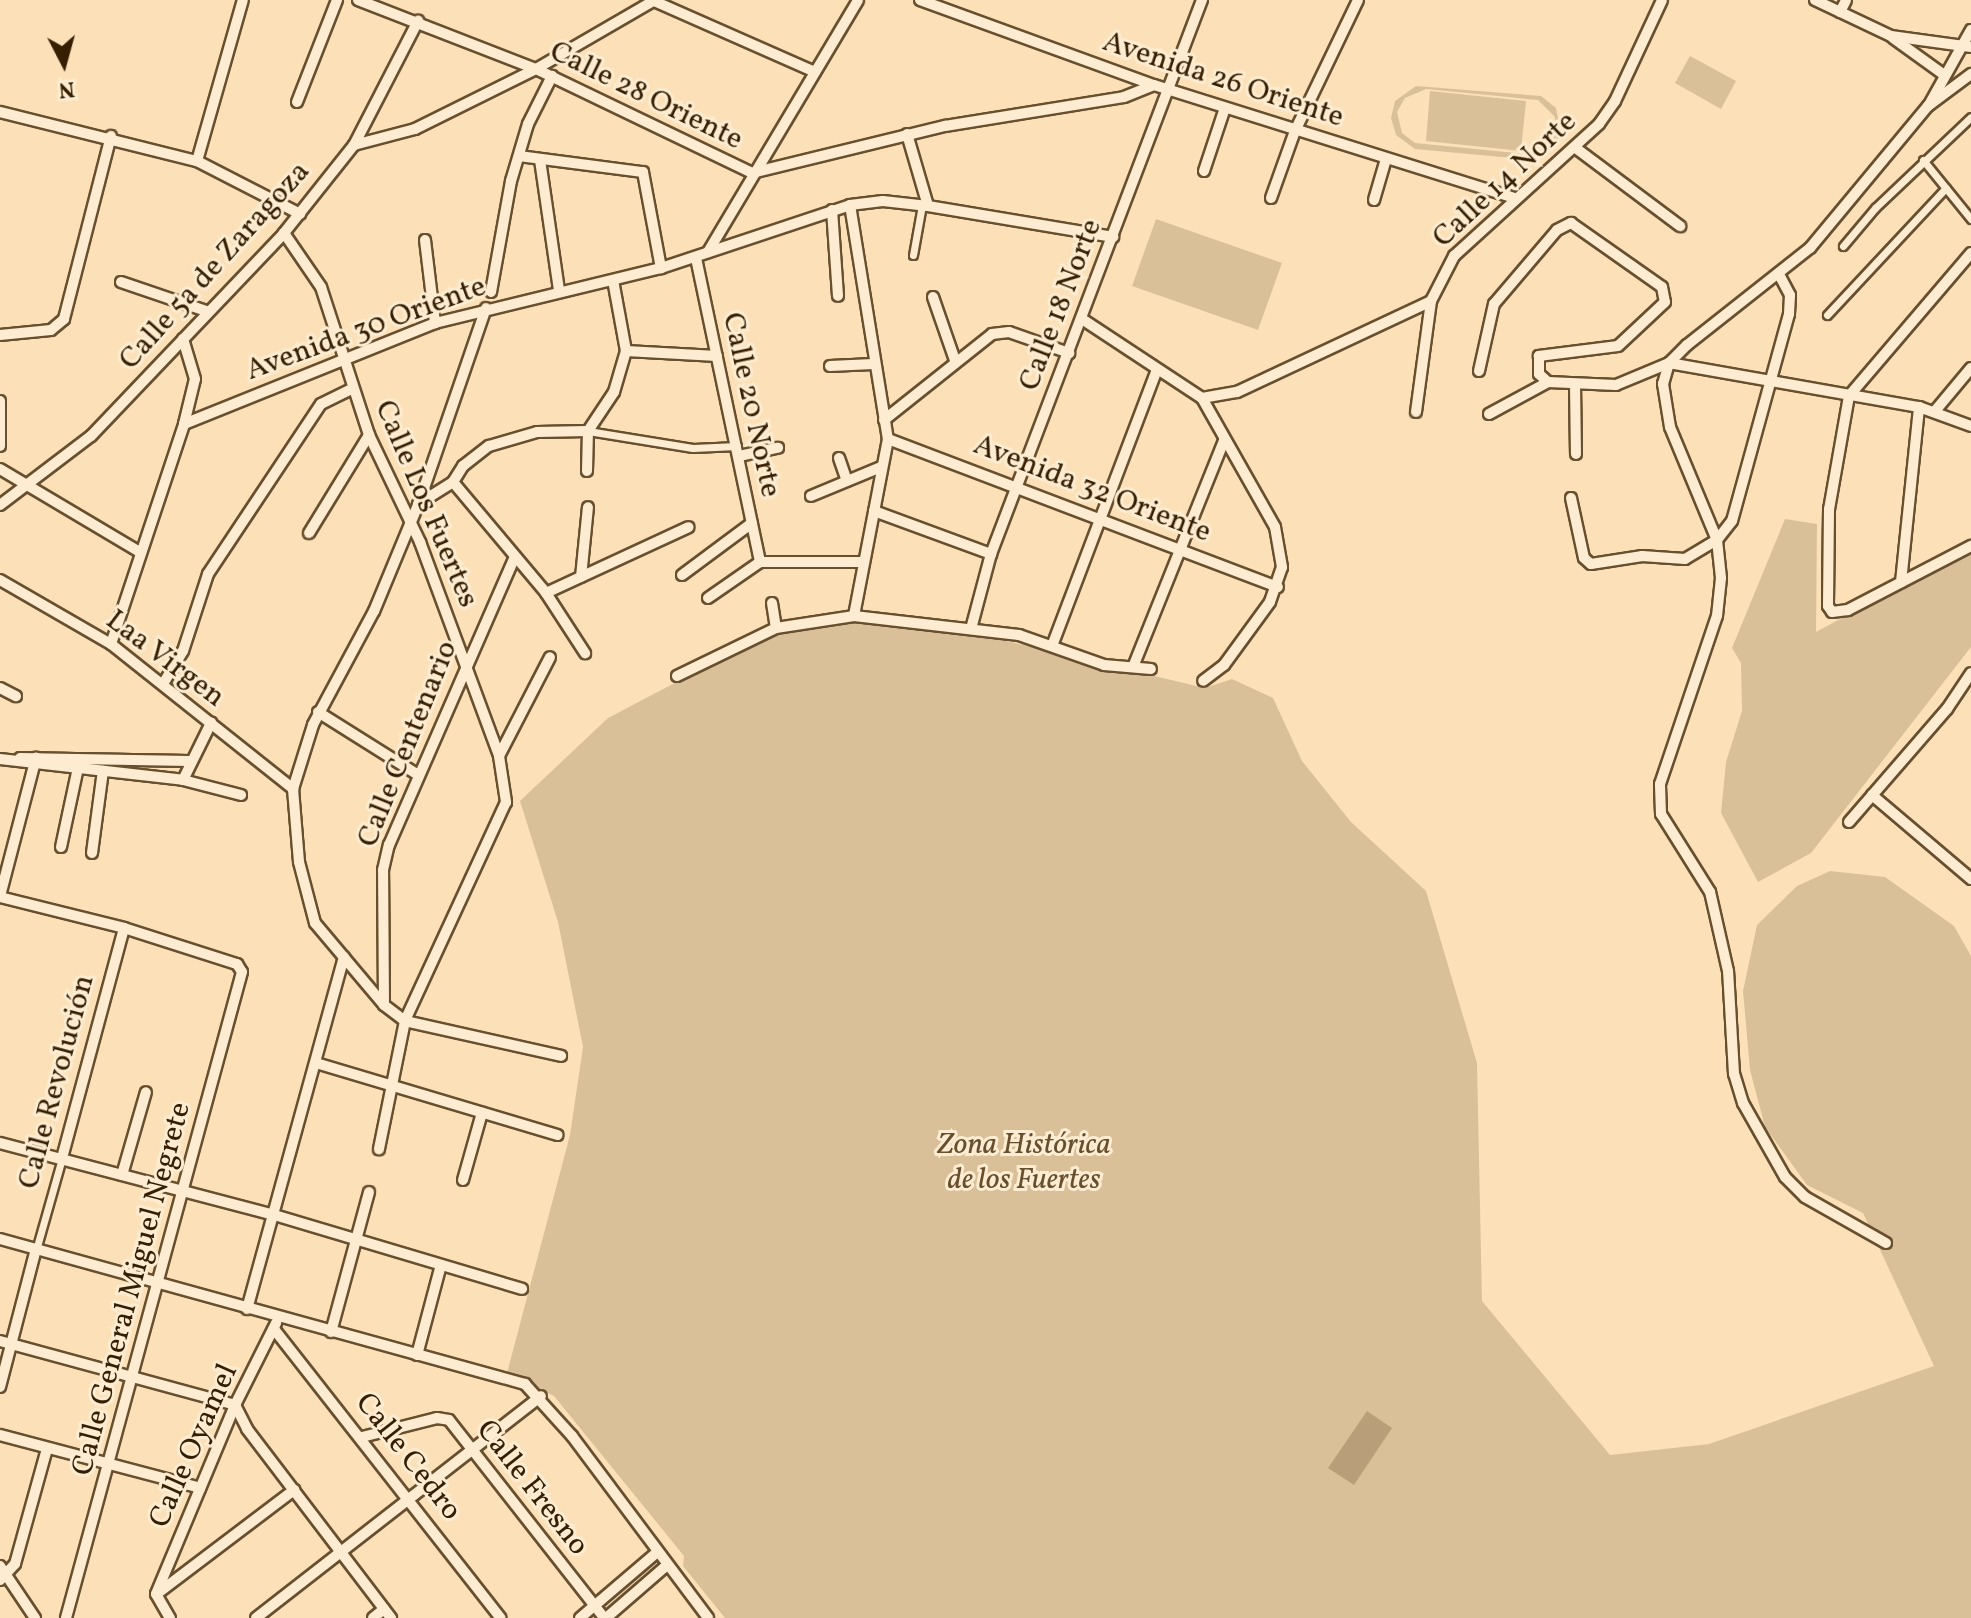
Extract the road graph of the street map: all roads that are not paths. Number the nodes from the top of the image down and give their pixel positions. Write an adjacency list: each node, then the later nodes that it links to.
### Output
1 (243, 0): 38 (street)
2 (337, 0): 24 (street)
3 (358, 0): 13 (street, Calle 28 Oriente)
4 (655, 0): 17 (street); 18 (street)
5 (858, 0): 18 (street)
6 (920, 0): 22 (street, Avenida 26 Oriente)
7 (1202, 0): 23 (street, Calle 18 Norte)
8 (1358, 0): 29 (street)
9 (1662, 0): 33 (street, Calle 14 Norte)
10 (1815, 0): 12 (street)
11 (1846, 0): 12 (street)
12 (1840, 12): 15 (street)
13 (418, 21): 17 (street, Calle 28 Oriente); 32 (street, Calle 5a de Zaragoza)
14 (1971, 30): 16 (street)
15 (1891, 36): 16 (street); 19 (street)
16 (1968, 46): 19 (street)
17 (536, 69): 21 (street, Calle 28 Oriente); 32 (street)
18 (815, 72): 40 (street)
19 (1943, 74): 25 (street)
20 (1971, 74): 25 (street)
21 (552, 76): 34 (street); 40 (street, Calle 28 Oriente)
22 (1154, 85): 23 (street, Avenida 26 Oriente); 30 (street, Calle 28 Oriente)
23 (1167, 88): 26 (street, Avenida 26 Oriente); 52 (street, Calle 18 Norte)
24 (297, 102)
25 (1928, 106): 60 (street)
26 (1225, 108): 29 (street, Avenida 26 Oriente); 39 (street)
27 (0, 112): 31 (street)
28 (1971, 117): 37 (street)
29 (1295, 131): 35 (street, Avenida 26 Oriente); 42 (street)
30 (907, 134): 40 (street, Calle 28 Oriente); 46 (street)
31 (111, 136): 38 (street); 73 (street)
32 (354, 145): 48 (street, Calle 5a de Zaragoza)
33 (1577, 149): 43 (street, Calle 14 Norte); 50 (street)
34 (519, 156): 36 (street); 64 (street)
35 (1386, 159): 43 (street, Avenida 26 Oriente); 44 (street)
36 (540, 160): 59 (street); 63 (street)
37 (1923, 160): 41 (street); 54 (street)
38 (197, 161): 48 (street)
39 (1204, 171)
40 (752, 173): 55 (street)
41 (1946, 188): 49 (street); 70 (street)
42 (1271, 198)
43 (1514, 198): 67 (street, Calle 14 Norte)
44 (1374, 200)
45 (850, 205): 46 (street, Avenida 30 Oriente); 47 (street, Avenida 30 Oriente); 81 (street)
46 (925, 205): 52 (street, Avenida 30 Oriente); 57 (street)
47 (832, 210): 55 (street, Avenida 30 Oriente); 65 (street)
48 (300, 214): 51 (street, Calle 5a de Zaragoza)
49 (1971, 219)
50 (1680, 226)
51 (284, 233): 69 (street, Calle 5a de Zaragoza); 78 (street, Calle Los Fuertes)
52 (1113, 237): 71 (street, Calle 18 Norte)
53 (425, 240): 72 (street)
54 (1843, 246)
55 (708, 252): 58 (street, Avenida 30 Oriente)
56 (1971, 253): 90 (street)
57 (913, 255)
58 (696, 258): 59 (street, Avenida 30 Oriente); 77 (street, Calle 20 Norte)
59 (661, 268): 61 (street, Avenida 30 Oriente)
60 (1779, 274): 80 (street); 86 (street)
61 (613, 280): 63 (street, Avenida 30 Oriente); 75 (street)
62 (121, 282): 69 (street)
63 (559, 291): 68 (street, Avenida 30 Oriente)
64 (491, 292)
65 (838, 296)
66 (933, 297): 79 (street)
67 (1431, 301): 91 (street); 95 (street, Calle 14 Norte)
68 (486, 308): 72 (street, Avenida 30 Oriente); 119 (street)
69 (206, 311): 74 (street, Calle 5a de Zaragoza)
70 (1827, 315)
71 (1082, 319): 76 (street, Calle 18 Norte); 84 (street)
72 (435, 323): 78 (street, Avenida 30 Oriente)
73 (0, 335)
74 (183, 339): 98 (street); 114 (street, Calle 5a de Zaragoza)
75 (626, 351): 77 (street); 100 (street)
76 (1069, 353): 79 (street); 115 (street, Calle 18 Norte)
77 (717, 356): 106 (street, Calle 20 Norte)
78 (341, 358): 89 (street, Calle Los Fuertes); 98 (street, Avenida 30 Oriente)
79 (955, 360): 97 (street)
80 (1669, 363): 86 (street); 88 (street); 127 (street)
81 (873, 364): 82 (street); 97 (street)
82 (830, 366)
83 (1971, 368): 94 (street)
84 (1157, 369): 91 (street); 122 (street)
85 (1479, 371): 87 (street)
86 (1771, 381): 90 (street); 127 (street)
87 (1548, 382): 88 (street); 96 (street)
88 (1575, 384): 107 (street)
89 (352, 389): 101 (street, Calle Los Fuertes); 156 (street)
90 (1849, 396): 93 (street); 138 (street)
91 (1202, 398): 103 (street)
92 (0, 401): 104 (street)
93 (1919, 407): 94 (street); 138 (street)
94 (1935, 411): 99 (street)
95 (1416, 412)
96 (1489, 414)
97 (884, 420): 102 (street)
98 (184, 424): 130 (street)
99 (1971, 426)
100 (588, 431): 106 (street); 111 (street); 113 (street)
101 (369, 435): 123 (street, Calle Los Fuertes); 126 (street)
102 (888, 439): 109 (street); 115 (street, Avenida 32 Oriente)
103 (1224, 441): 128 (street); 139 (street)
104 (0, 446)
105 (778, 448): 106 (street)
106 (738, 451): 124 (street, Calle 20 Norte)
107 (1576, 454)
108 (839, 458): 112 (street)
109 (881, 467): 112 (street); 121 (street)
110 (0, 469): 114 (street)
111 (587, 471)
112 (847, 481): 116 (street)
113 (453, 482): 119 (street); 132 (street)
114 (25, 484): 118 (street, Calle 5a de Zaragoza); 130 (street)
115 (1018, 486): 122 (street, Avenida 32 Oriente); 131 (street, Calle 18 Norte)
116 (811, 496)
117 (1571, 498): 127 (street)
118 (0, 505)
119 (418, 505): 123 (street)
120 (588, 507): 136 (street)
121 (874, 511): 131 (street); 134 (street)
122 (1101, 516): 128 (street, Avenida 32 Oriente); 147 (street)
123 (409, 519): 150 (street, Calle Los Fuertes); 159 (street)
124 (752, 523): 133 (street, Calle 20 Norte); 135 (street)
125 (689, 527): 136 (street)
126 (309, 533)
127 (1717, 540): 199 (street)
128 (1178, 546): 139 (street, Avenida 32 Oriente); 151 (street)
129 (1971, 546): 138 (street)
130 (140, 552): 146 (street)
131 (991, 554): 145 (street, Calle 18 Norte)
132 (515, 557): 140 (street); 150 (street, Calle Centenario)
133 (760, 562): 134 (street); 141 (street)
134 (861, 562): 143 (street)
135 (682, 575)
136 (581, 577): 140 (street)
137 (0, 580): 146 (street, Laa Virgen)
138 (1901, 582)
139 (1278, 587): 155 (street)
140 (546, 593): 148 (street)
141 (708, 598)
142 (772, 603): 144 (street)
143 (854, 616): 144 (street); 145 (street)
144 (776, 628): 154 (street)
145 (971, 629): 147 (street)
146 (111, 644): 156 (street, Laa Virgen)
147 (1052, 646): 151 (street)
148 (585, 653)
149 (550, 657): 161 (street)
150 (465, 663): 161 (street, Calle Los Fuertes); 169 (street, Calle Centenario)
151 (1133, 667): 152 (street)
152 (1151, 669)
153 (1971, 673): 173 (street)
154 (677, 676)
155 (1203, 681)
156 (163, 684): 160 (street, Laa Virgen)
157 (0, 688): 158 (street)
158 (16, 696)
159 (318, 712): 169 (street); 171 (street)
160 (211, 723): 165 (street); 171 (street, Laa Virgen)
161 (499, 756): 182 (street, Calle Los Fuertes)
162 (6, 759): 164 (street)
163 (131, 759): 164 (street); 165 (street); 168 (street)
164 (35, 761): 166 (street); 178 (street)
165 (189, 761): 170 (street)
166 (78, 768): 167 (street); 175 (street)
167 (103, 771): 168 (street); 176 (street)
168 (128, 774): 170 (street)
169 (417, 774): 181 (street, Calle Centenario)
170 (183, 780): 172 (street)
171 (293, 789): 180 (street)
172 (241, 795)
173 (1872, 795): 174 (street); 177 (street)
174 (1849, 822)
175 (61, 847)
176 (92, 853)
177 (1971, 879)
178 (0, 897): 179 (street)
179 (124, 928): 191 (street, Calle Revolución); 194 (street, Calle General Miguel Negrete)
180 (344, 957): 181 (street); 184 (street)
181 (384, 1005): 182 (street)
182 (405, 1021): 183 (street); 185 (street)
183 (561, 1056)
184 (316, 1063): 185 (street); 196 (street)
185 (394, 1087): 187 (street); 190 (street)
186 (146, 1092): 192 (street)
187 (482, 1113): 188 (street); 193 (street)
188 (557, 1135)
189 (0, 1143): 191 (street)
190 (379, 1149)
191 (62, 1158): 192 (street); 200 (street, Calle Revolución)
192 (122, 1175): 194 (street)
193 (463, 1180)
194 (185, 1191): 196 (street); 202 (street, Calle General Miguel Negrete)
195 (369, 1192): 198 (street)
196 (271, 1214): 198 (street); 204 (street)
197 (0, 1239): 200 (street)
198 (355, 1240): 201 (street); 206 (street)
199 (1886, 1243)
200 (35, 1253): 202 (street); 208 (street, Calle Revolución)
201 (441, 1265): 203 (street); 209 (street)
202 (158, 1286): 204 (street); 210 (street, Calle General Miguel Negrete)
203 (522, 1289)
204 (247, 1309): 205 (street)
205 (276, 1323): 206 (street); 213 (street, Calle Oyamel); 215 (street, Calle Cedro)
206 (331, 1332): 209 (street)
207 (0, 1341): 208 (street)
208 (12, 1345): 210 (street); 211 (street, Calle Revolución)
209 (417, 1355): 212 (street)
210 (133, 1374): 213 (street); 218 (street, Calle General Miguel Negrete)
211 (0, 1387)
212 (538, 1394): 217 (street); 223 (street)
213 (235, 1405): 219 (street, Calle Oyamel); 220 (street)
214 (0, 1435): 216 (street)
215 (362, 1437): 217 (street, Calle Fresno); 221 (street, Calle Cedro)
216 (47, 1449): 218 (street); 225 (street)
217 (473, 1450): 221 (street); 227 (street, Calle Fresno)
218 (109, 1466): 219 (street); 230 (street, Calle General Miguel Negrete)
219 (200, 1488): 226 (street, Calle Oyamel)
220 (294, 1490): 222 (street); 226 (street)
221 (411, 1498): 222 (street); 234 (street, Calle Cedro)
222 (339, 1552): 228 (street); 232 (street)
223 (655, 1554): 224 (street); 227 (street)
224 (666, 1566): 236 (street); 237 (street)
225 (2, 1574): 229 (street)
226 (156, 1594): 231 (street)
227 (595, 1607): 235 (street); 236 (street, Calle Fresno)
228 (388, 1614): 233 (street)
229 (35, 1618)
230 (66, 1618)
231 (170, 1618)
232 (256, 1618)
233 (373, 1618)
234 (501, 1618)
235 (580, 1618)
236 (605, 1618)
237 (708, 1618)

